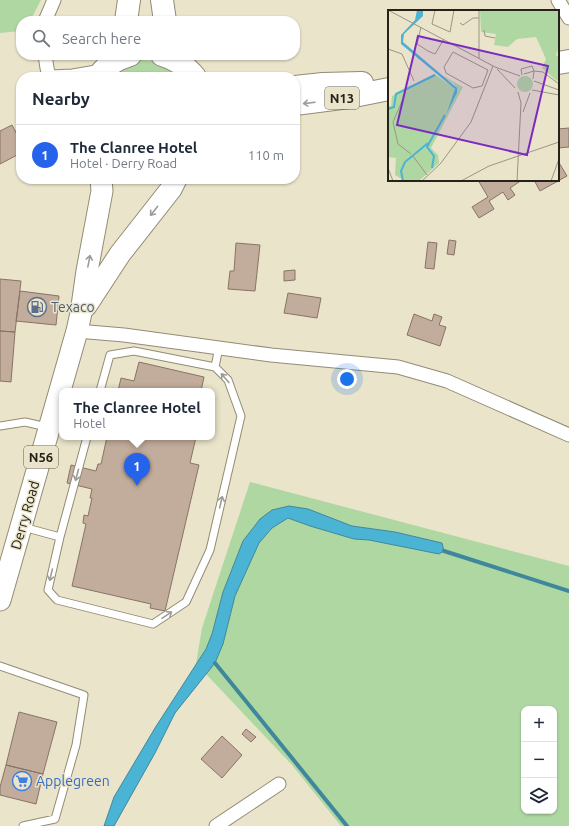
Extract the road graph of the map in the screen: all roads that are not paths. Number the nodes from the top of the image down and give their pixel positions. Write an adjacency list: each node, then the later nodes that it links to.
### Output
1 (54, 0): 5 (street)
2 (129, 0): 6 (highway)
3 (162, 0): 7 (highway)
4 (558, 0): 8 (street)
5 (47, 16)
6 (127, 16)
7 (164, 16)
8 (569, 18)
9 (46, 60): 14 (street)
10 (173, 60): 16 (highway)
11 (569, 61): 12 (highway)
12 (559, 63)
13 (112, 64): 15 (street)
14 (48, 72)
15 (86, 72)
16 (189, 72)
17 (388, 83): 18 (highway, N13)
18 (300, 86)
19 (388, 89): 20 (highway, N13, one-way to 20)
20 (300, 103)
21 (101, 184): 23 (main road, Derry Road / N56, one-way to 21)
22 (174, 184): 23 (main road, Derry Road / N56, one-way to 23)
23 (79, 322): 24 (street); 26 (main road, Derry Road / N56)
24 (218, 347): 25 (lane); 31 (street)
25 (215, 367): 27 (lane); 34 (lane, one-way to 25)
26 (63, 388)
27 (101, 388)
28 (59, 404): 30 (main road, Derry Road / N56)
29 (0, 426): 30 (lane)
30 (49, 427): 33 (main road, Derry Road / N56)
31 (569, 435)
32 (86, 440): 34 (lane, one-way to 34)
33 (22, 527): 34 (lane); 35 (main road, Derry Road / N56)
34 (60, 537)
35 (0, 600)
36 (0, 666): 38 (lane)
37 (279, 784): 39 (street)
38 (23, 826)
39 (216, 826)

